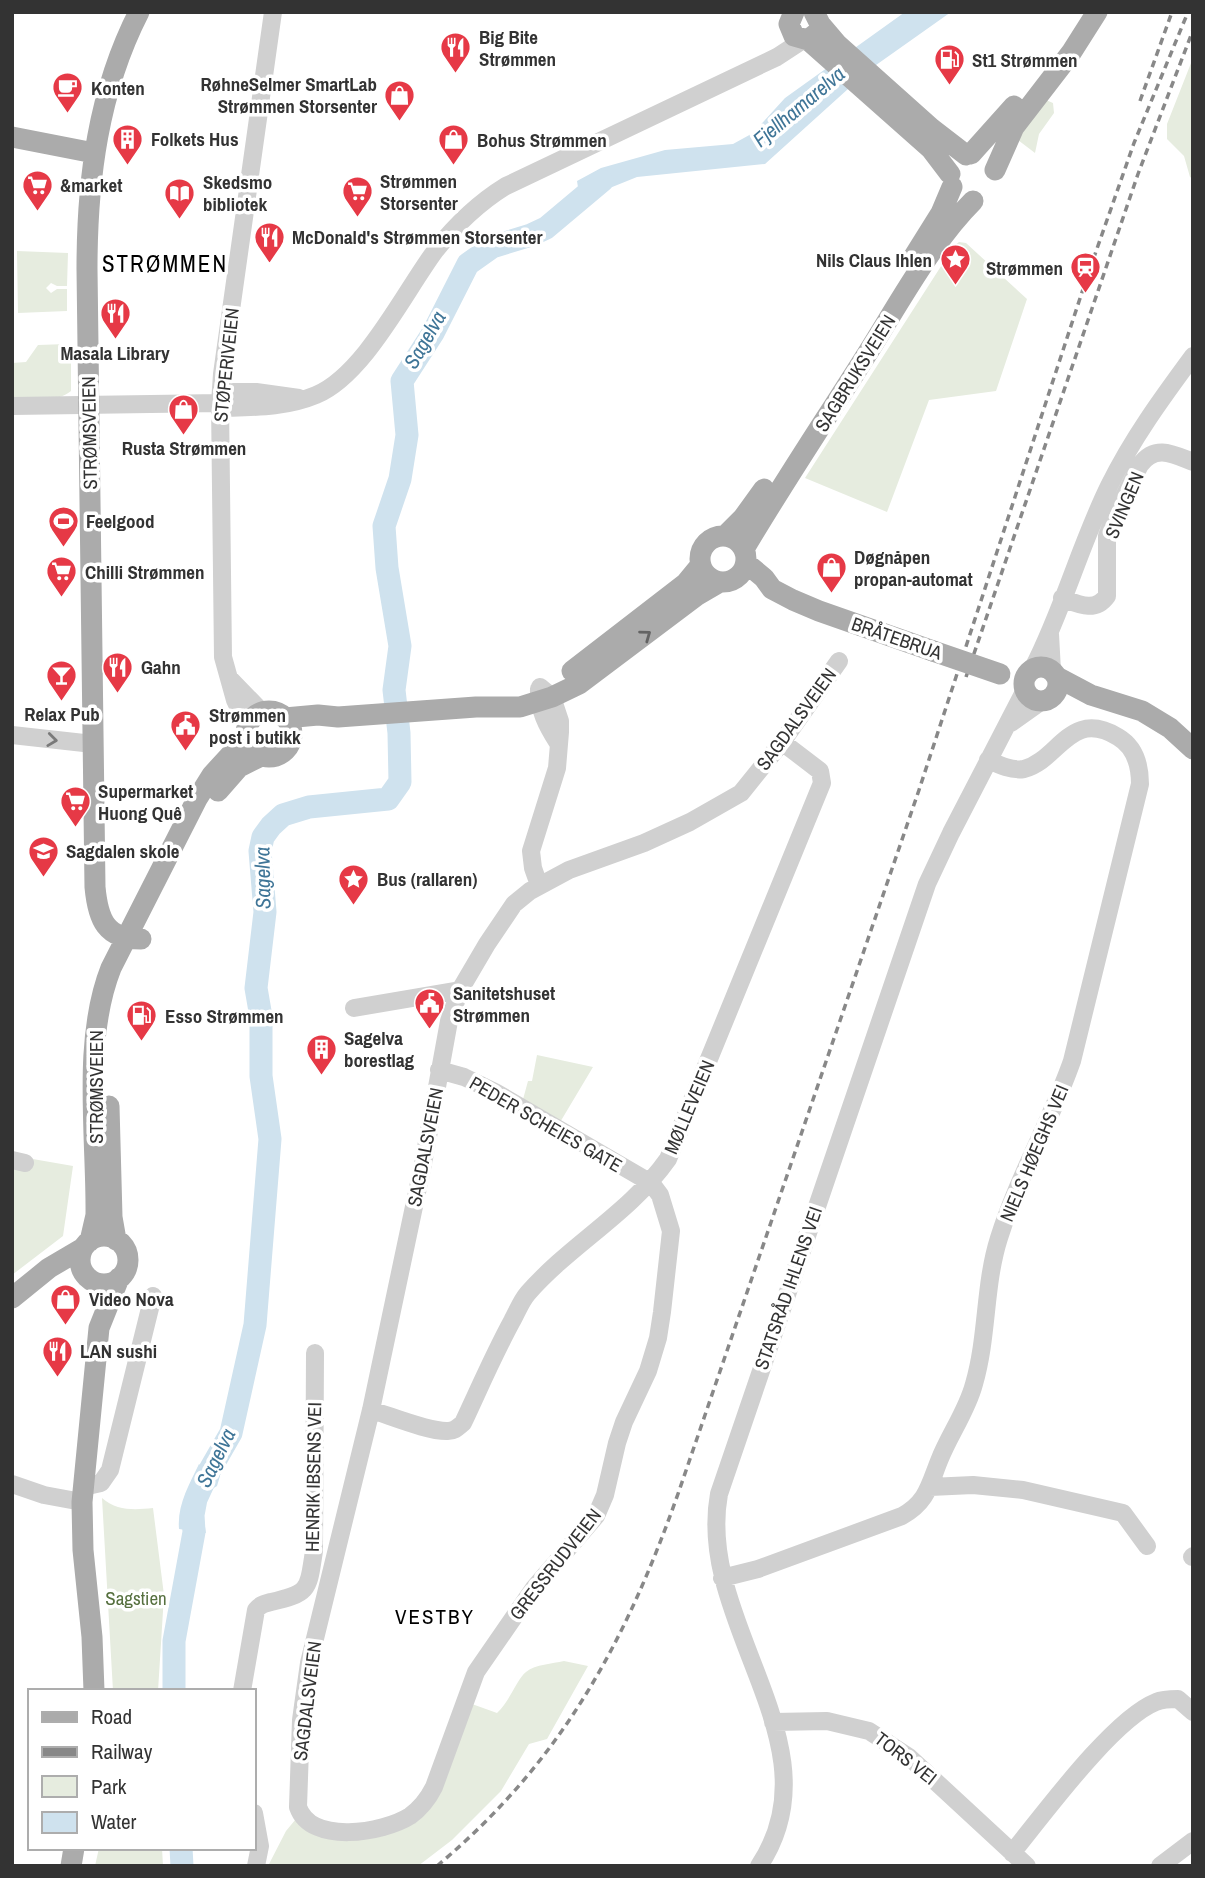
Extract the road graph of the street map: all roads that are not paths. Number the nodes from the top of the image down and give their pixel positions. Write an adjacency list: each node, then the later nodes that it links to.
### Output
1 (139, 12): 8 (main road, STRØMSVEIEN)
2 (274, 12): 13 (street, STØPERIVEIEN)
3 (1085, 12): 9 (main road)
4 (1097, 12): 11 (main road, SAGBRUKSVEIEN)
5 (800, 24): 6 (main road); 13 (street)
6 (865, 79): 9 (main road); 10 (main road)
7 (12, 137): 8 (main road)
8 (94, 153): 14 (main road, STRØMSVEIEN)
9 (969, 155): 10 (main road); 11 (main road)
10 (951, 181): 11 (main road); 17 (main road, SAGBRUKSVEIEN)
11 (988, 189): 19 (main road, SAGBRUKSVEIEN)
12 (1193, 356): 20 (street, STATSRÅD IHLENS VEI)
13 (221, 401): 14 (street); 26 (street, STØPERIVEIEN)
14 (89, 404): 15 (street); 30 (main road, STRØMSVEIEN)
15 (12, 406)
16 (1193, 462): 20 (street, SVINGEN)
17 (726, 536): 18 (main road); 19 (main road)
18 (700, 566): 19 (main road); 23 (main road, SAGBRUKSVEIEN)
19 (736, 569): 22 (main road, BRÅTEBRUA, bridge); 23 (main road, SAGBRUKSVEIEN, one-way to 19)
20 (1062, 598): 22 (street, STATSRÅD IHLENS VEI)
21 (839, 661): 29 (street, SAGDALSVEIEN)
22 (1041, 684): 31 (main road, BRÅTEBRUA); 33 (street, STATSRÅD IHLENS VEI)
23 (543, 696): 24 (main road, SAGBRUKSVEIEN); 34 (street)
24 (346, 716): 25 (main road); 28 (main road)
25 (285, 718): 26 (main road); 28 (main road)
26 (252, 725): 32 (main road); 35 (main road)
27 (12, 735): 30 (street, one-way to 30)
28 (291, 740): 32 (main road)
29 (782, 742): 34 (street, SAGDALSVEIEN); 39 (street, MØLLEVEIEN)
30 (93, 744): 35 (main road, STRØMSVEIEN)
31 (1193, 748)
32 (261, 756): 35 (main road)
33 (988, 761): 51 (street, NIELS HØEGHS VEI); 54 (street, STATSRÅD IHLENS VEI)
34 (539, 885): 36 (street, SAGDALSVEIEN)
35 (133, 935): 40 (main road, STRØMSVEIEN); 41 (main road, STRØMSVEIEN)
36 (460, 990): 37 (street); 38 (street, SAGDALSVEIEN)
37 (354, 1008)
38 (439, 1070): 39 (street, PEDER SCHEIES GATE); 49 (street, SAGDALSVEIEN)
39 (651, 1183): 49 (street, MØLLEVEIEN); 59 (street, GRESSRUDVEIEN)
40 (116, 1240): 41 (main road); 43 (main road)
41 (87, 1245): 42 (main road); 44 (main road)
42 (88, 1278): 43 (main road); 44 (main road); 47 (main road)
43 (119, 1278): 47 (main road)
44 (34, 1282): 46 (main road)
45 (153, 1296): 52 (street)
46 (12, 1298)
47 (99, 1328): 52 (main road)
48 (315, 1353): 56 (street, HENRIK IBSENS VEI)
49 (371, 1410): 59 (street, SAGDALSVEIEN)
50 (12, 1484): 52 (street)
51 (930, 1487): 53 (street); 54 (street, NIELS HØEGHS VEI)
52 (83, 1494): 55 (main road)
53 (1147, 1546)
54 (722, 1578): 58 (street, STATSRÅD IHLENS VEI)
55 (94, 1689)
56 (242, 1689)
57 (1193, 1712): 62 (street)
58 (773, 1722): 62 (street, TORS VEI); 63 (street, STATSRÅD IHLENS VEI)
59 (300, 1814)
60 (256, 1824): 64 (street)
61 (1193, 1841): 66 (street)
62 (1012, 1853): 65 (street, TORS VEI)
63 (761, 1865)
64 (256, 1866)
65 (1027, 1866)
66 (1160, 1866)

